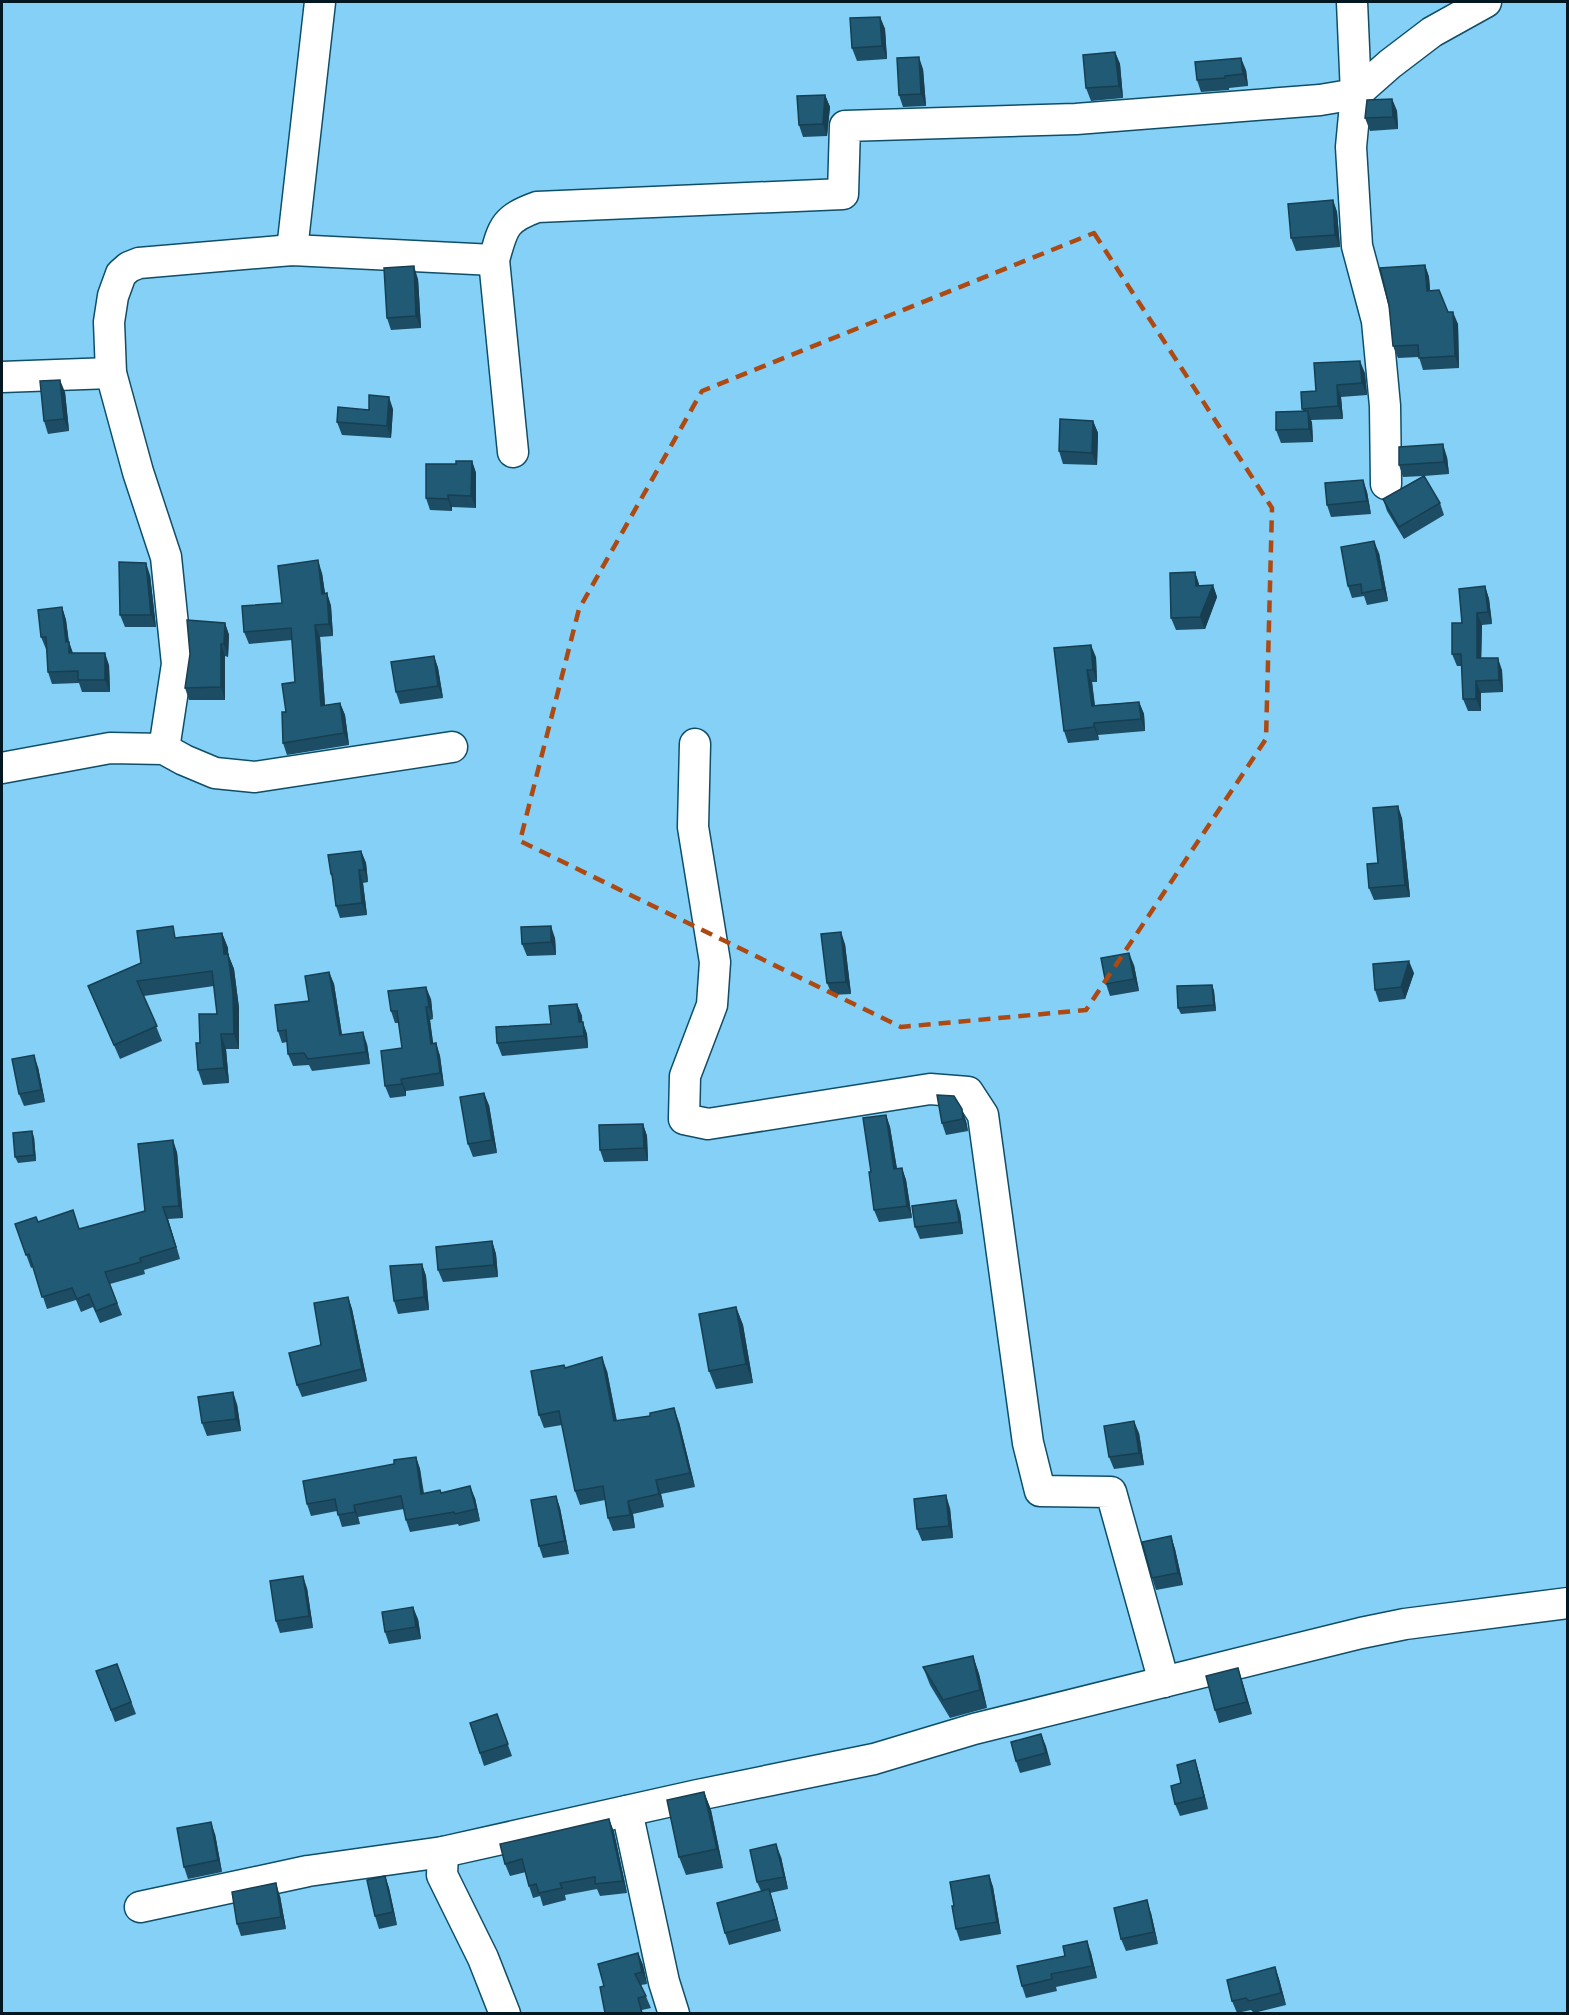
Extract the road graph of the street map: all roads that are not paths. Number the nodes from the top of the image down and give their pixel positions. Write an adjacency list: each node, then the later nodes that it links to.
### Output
1 (320, 2): 5 (street)
2 (1352, 2): 4 (street)
3 (1486, 2): 4 (street)
4 (1356, 94): 6 (street); 10 (street)
5 (292, 250): 6 (street); 7 (street)
6 (494, 260): 9 (street)
7 (111, 373): 8 (street); 13 (street)
8 (2, 377)
9 (513, 452)
10 (1386, 484)
11 (695, 744): 16 (street)
12 (452, 747): 13 (street)
13 (164, 749): 14 (street)
14 (2, 768)
15 (1568, 1603): 16 (street)
16 (1164, 1682): 17 (street)
17 (627, 1811): 18 (street); 21 (street)
18 (443, 1852): 19 (street); 20 (street)
19 (140, 1907)
20 (505, 2013)
21 (674, 2013)

